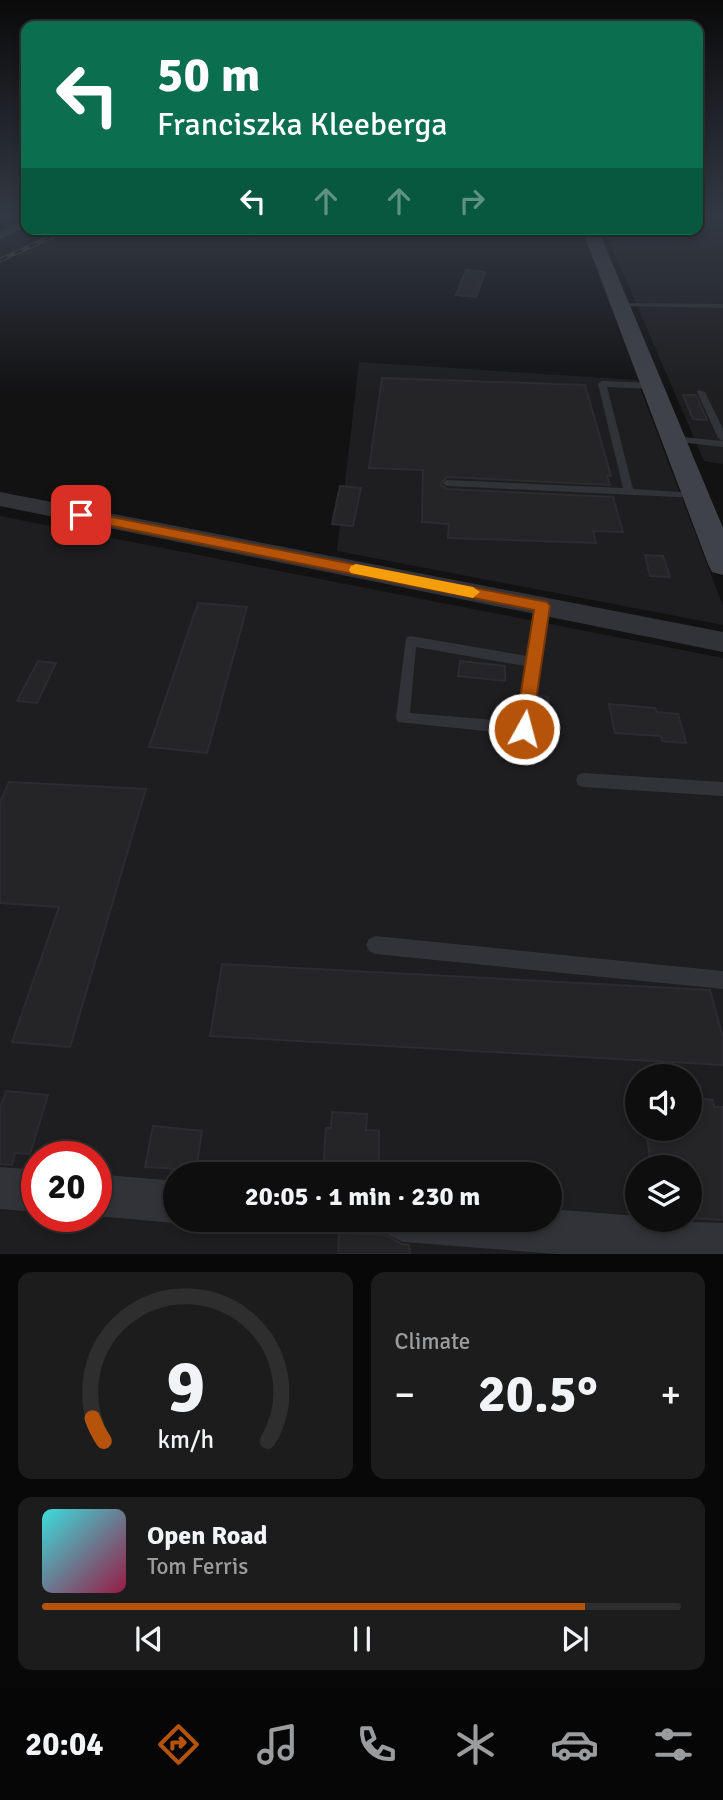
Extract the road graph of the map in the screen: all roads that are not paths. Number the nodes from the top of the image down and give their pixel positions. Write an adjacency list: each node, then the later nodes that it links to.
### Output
1 (610, 278): 2 (street)
2 (621, 304): 3 (lane); 4 (street)
3 (723, 306)
4 (653, 387): 7 (street); 10 (lane)
5 (701, 392): 6 (lane)
6 (723, 438)
7 (673, 439): 8 (lane); 12 (street)
8 (723, 443)
9 (447, 483): 10 (lane)
10 (629, 492): 12 (lane)
11 (0, 499): 14 (street)
12 (704, 509): 13 (street)
13 (723, 564)
14 (542, 606): 15 (street); 16 (lane)
15 (723, 642)
16 (532, 662): 16 (lane)
17 (583, 780): 18 (lane)
18 (723, 789)
19 (375, 945): 20 (lane)
20 (723, 980)
21 (0, 1188): 22 (street)
22 (21, 1190)
23 (112, 1196): 24 (street)
24 (163, 1201)
25 (557, 1232): 26 (street)
26 (723, 1245)

